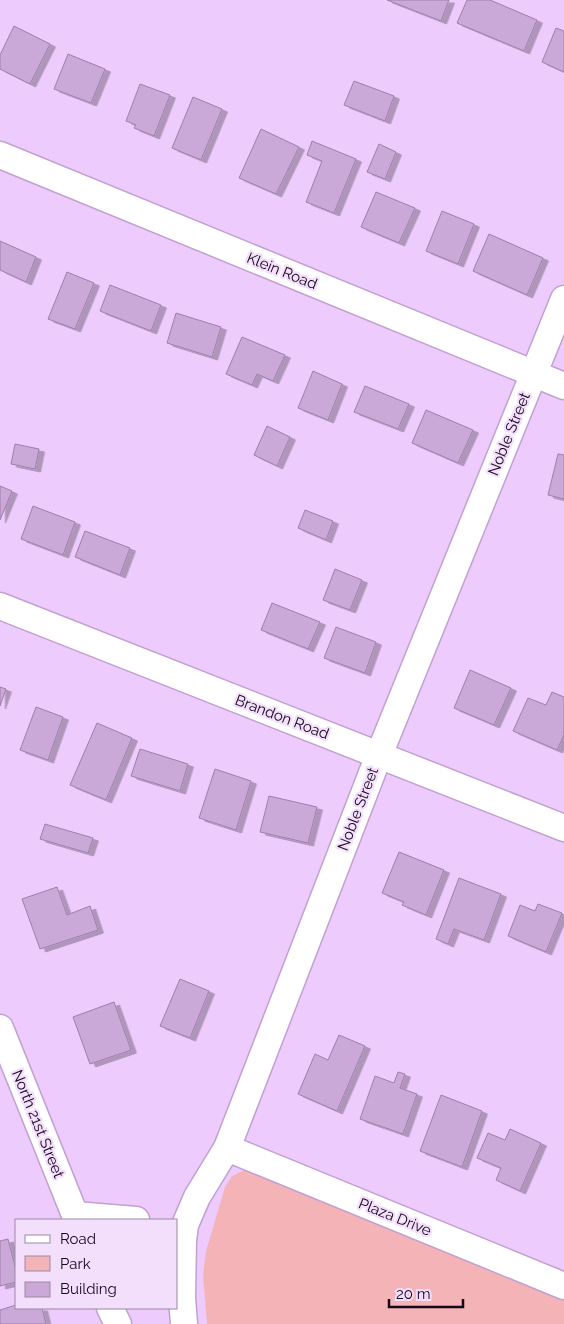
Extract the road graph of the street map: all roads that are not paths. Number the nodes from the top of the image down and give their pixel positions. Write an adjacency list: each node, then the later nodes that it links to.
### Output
1 (0, 154): 3 (street, Klein Road)
2 (564, 299): 3 (street, Noble Street)
3 (534, 374): 4 (street, Klein Road); 6 (street, Noble Street)
4 (564, 386)
5 (0, 606): 6 (street, Brandon Road)
6 (380, 755): 7 (street, Brandon Road); 9 (street, Noble Street)
7 (564, 828)
8 (0, 1028): 10 (street, North 21st Street)
9 (227, 1148): 12 (street, Noble Street); 13 (street, Plaza Drive)
10 (76, 1217): 11 (street)
11 (116, 1219)
12 (181, 1224): 16 (street, Noble Street)
13 (564, 1286)
14 (110, 1309): 15 (street)
15 (118, 1324)
16 (184, 1324)

